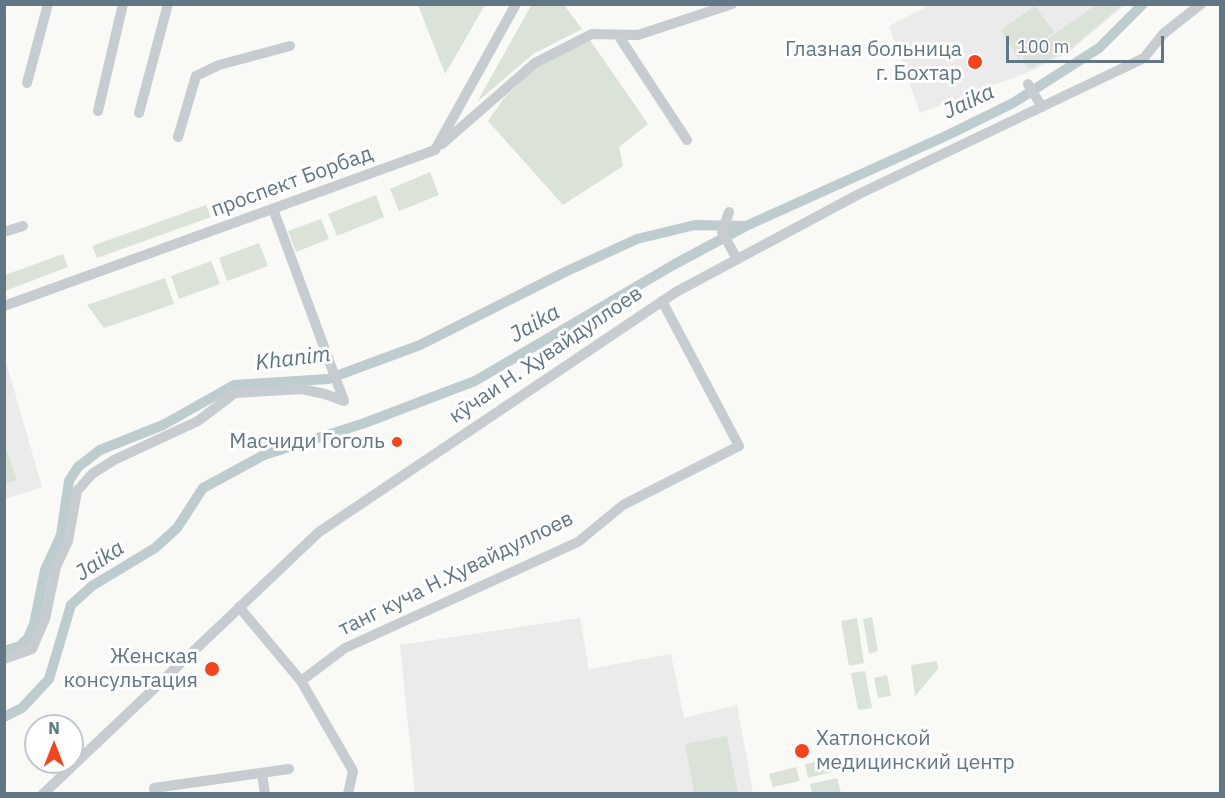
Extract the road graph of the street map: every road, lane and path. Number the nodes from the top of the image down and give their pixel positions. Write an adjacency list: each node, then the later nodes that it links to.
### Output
1 (48, 4): 9 (street)
2 (123, 4): 12 (street)
3 (168, 4): 13 (street)
4 (516, 4): 16 (street)
5 (732, 4): 7 (street)
6 (1201, 4): 11 (street, кӯчаи Н. Ҳувайдуллоев)
7 (618, 35): 15 (street); 16 (street)
8 (290, 46): 14 (street)
9 (27, 83)
10 (1028, 84): 11 (street)
11 (1042, 107): 21 (street, кӯчаи Н. Ҳувайдуллоев)
12 (98, 111)
13 (139, 113)
14 (178, 137)
15 (687, 140)
16 (435, 150): 17 (street, проспект Борбад)
17 (273, 209): 23 (street, проспект Борбад); 25 (street)
18 (729, 212): 21 (street)
19 (23, 226): 20 (street)
20 (4, 232)
21 (737, 259): 22 (street, кӯчаи Н. Ҳувайдуллоев)
22 (662, 301): 24 (street, кӯчаи Н. Ҳувайдуллоев); 26 (street, танг куча Н.Ҳувайдуллоев)
23 (4, 306)
24 (239, 608): 26 (street); 29 (street, кӯчаи Н. Ҳувайдуллоев)
25 (4, 658)
26 (301, 681): 32 (street)
27 (289, 769): 28 (street)
28 (262, 773): 30 (street); 31 (street)
29 (43, 794)
30 (155, 794)
31 (265, 794)
32 (348, 794)

